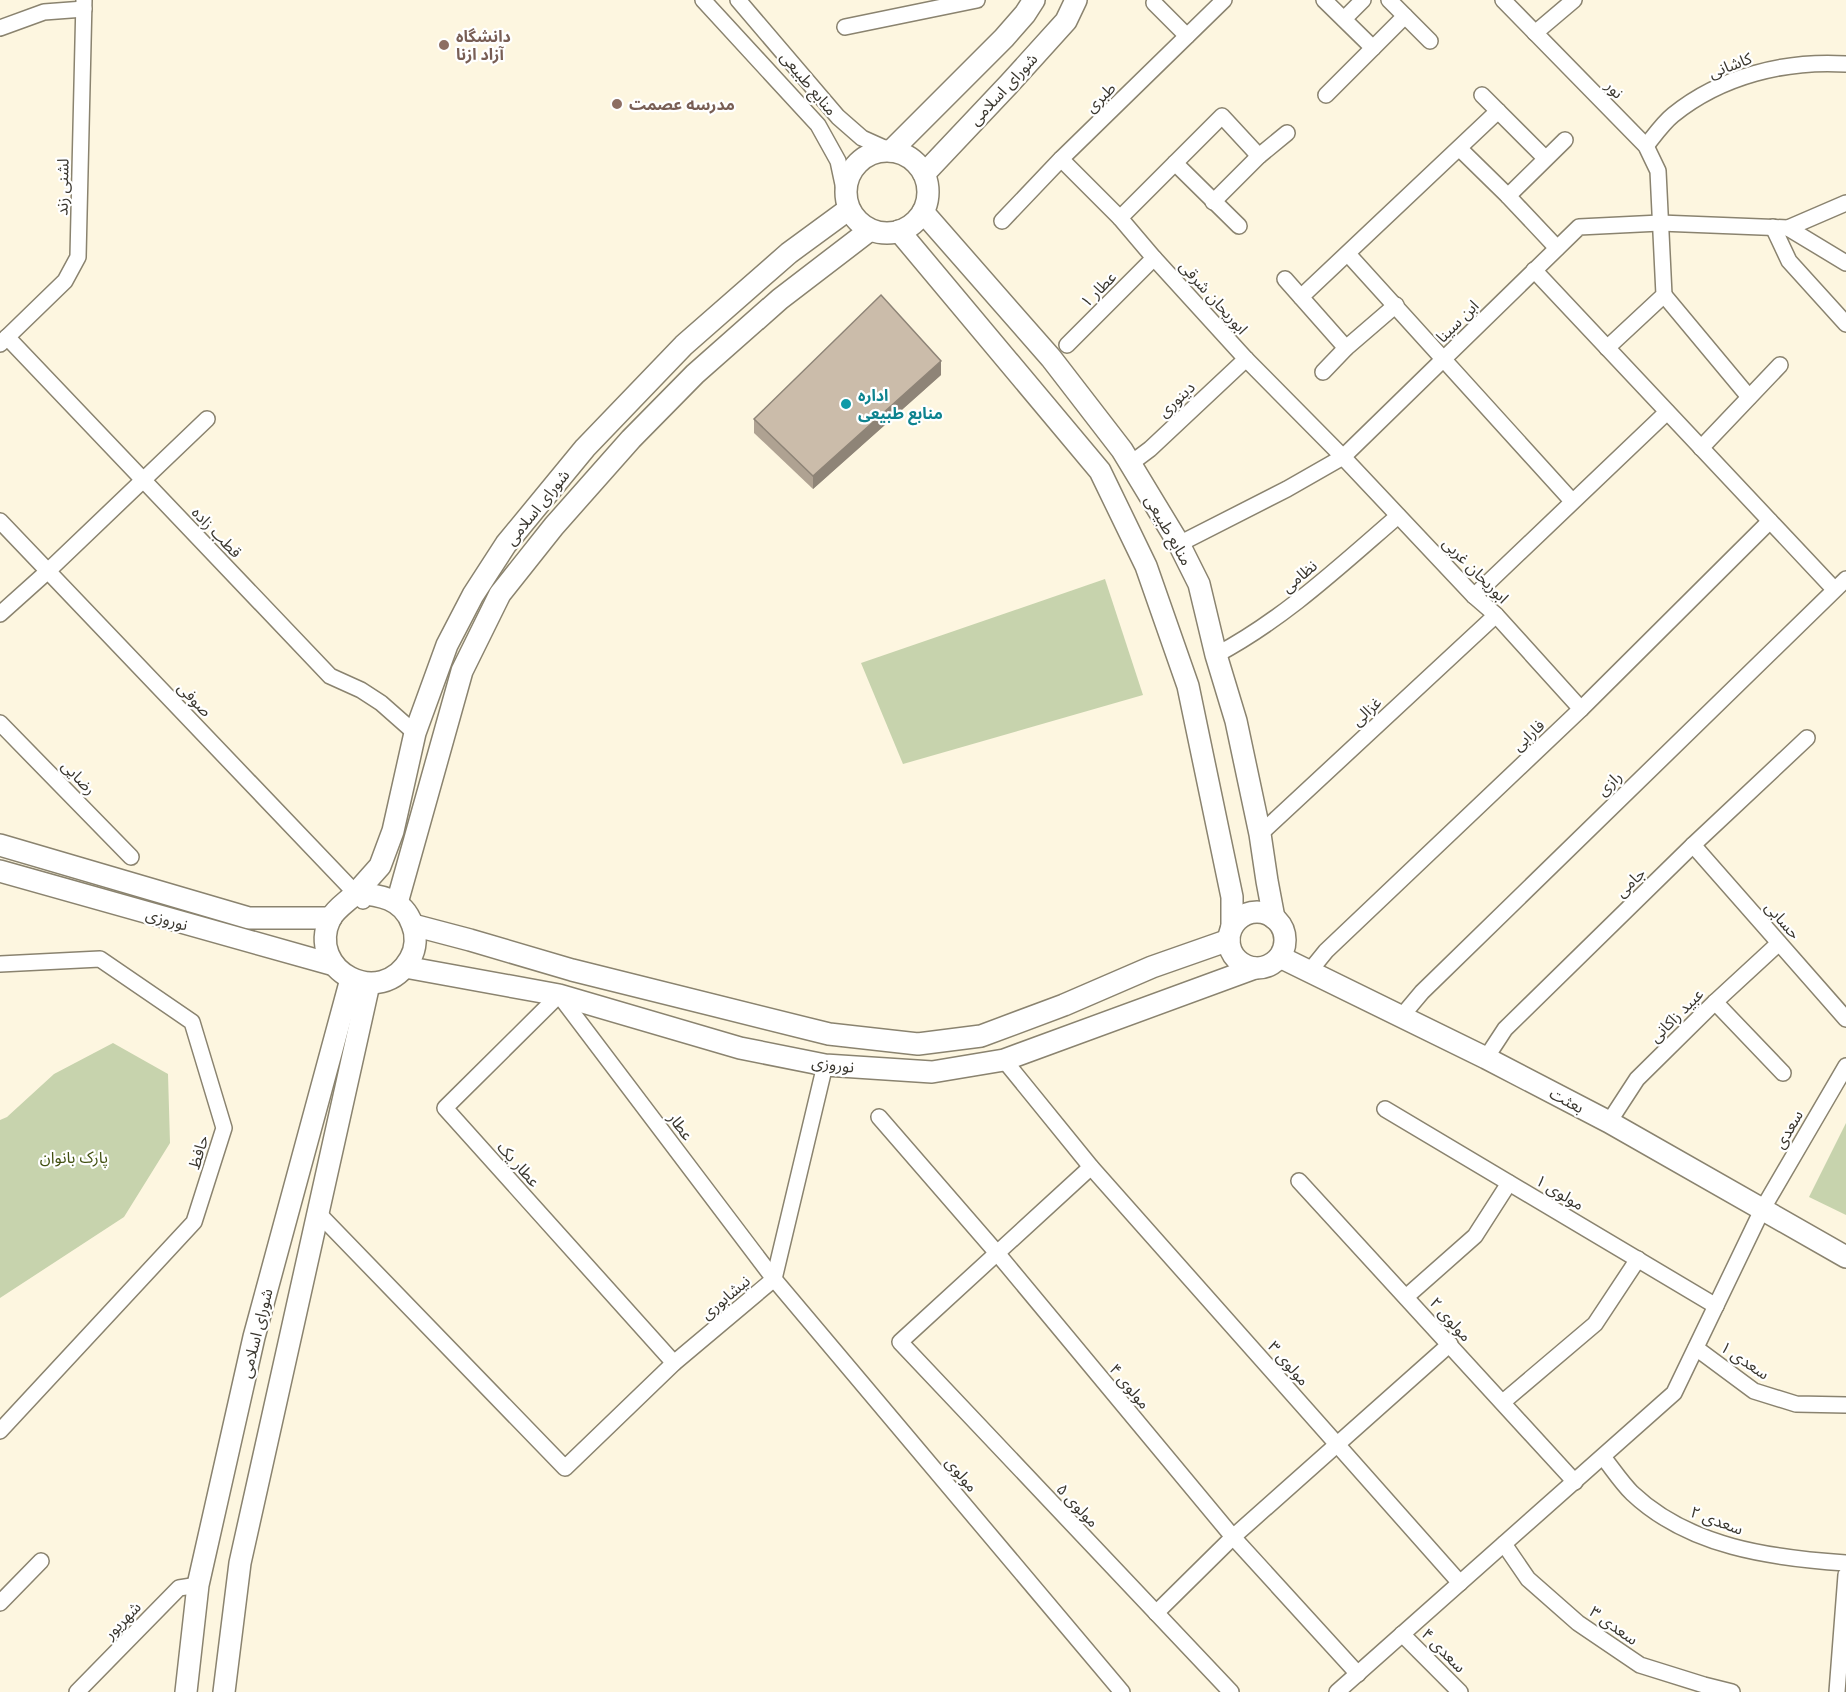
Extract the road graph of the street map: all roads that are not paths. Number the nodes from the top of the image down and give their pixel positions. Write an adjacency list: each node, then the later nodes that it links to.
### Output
1 (703, 0): 37 (street, منابع طبیعی)
2 (738, 0): 30 (street, منابع طبیعی)
3 (977, 0): 16 (street)
4 (1034, 0): 30 (street, شورای اسلامی)
5 (1076, 0): 35 (street, شورای اسلامی)
6 (1224, 0): 19 (street, طبری)
7 (1324, 0): 15 (street)
8 (1363, 0): 15 (street)
9 (1389, 0): 14 (street)
10 (1503, 0): 18 (street, نور)
11 (1574, 0): 18 (street)
12 (1154, 3): 19 (street)
13 (84, 5): 17 (street); 58 (street, لشنی زند)
14 (1405, 16): 20 (street); 21 (street)
15 (1344, 19): 21 (street)
16 (845, 27)
17 (0, 28)
18 (1536, 33): 28 (street, نور)
19 (1187, 36): 33 (street, طبری)
20 (1430, 41)
21 (1373, 48): 23 (street)
22 (1846, 64): 28 (street, کاشانی)
23 (1326, 95)
24 (1482, 95): 25 (street)
25 (1498, 111): 29 (street); 32 (street)
26 (1287, 133): 31 (street)
27 (1565, 140): 32 (street)
28 (1646, 146): 43 (street, نور)
29 (1460, 149): 36 (street); 49 (street)
30 (891, 151): 35 (street); 37 (street)
31 (1259, 156): 34 (street); 38 (street)
32 (1545, 158): 36 (street)
33 (1061, 159): 41 (street, ابوریحان شرقی); 42 (street, طبری)
34 (1175, 163): 38 (street); 41 (street)
35 (924, 174): 40 (street)
36 (1508, 196): 48 (street)
37 (847, 202): 46 (street); 87 (street, شورای اسلامی)
38 (1213, 202): 44 (street)
39 (1846, 203): 45 (street)
40 (923, 212): 47 (street); 71 (street, منابع طبیعی)
41 (1120, 218): 50 (street, ابوریحان شرقی)
42 (1002, 221)
43 (1660, 223): 45 (street, ابن سینا); 48 (street, ابن سینا); 54 (street, نور)
44 (1239, 226)
45 (1781, 228): 51 (street); 57 (street)
46 (870, 230): 47 (street); 95 (street, شورای اسلامی)
47 (900, 231): 99 (street, منابع طبیعی)
48 (1557, 248): 52 (street, ابن سینا)
49 (1348, 254): 55 (street); 56 (street)
50 (1154, 258): 59 (street, عطار ۱); 62 (street, ابوریحان شرقی)
51 (1846, 263)
52 (1534, 270): 61 (street); 63 (street, ابن سینا)
53 (1285, 279): 55 (street)
54 (1664, 295): 61 (street); 66 (street)
55 (1301, 297): 60 (street)
56 (1396, 305): 60 (street); 63 (street)
57 (1846, 324)
58 (3, 341): 72 (street, قطب زاده)
59 (1067, 345)
60 (1346, 348): 65 (street)
61 (1607, 348): 67 (street)
62 (1246, 359): 70 (street, ابوریحان شرقی); 71 (street, دینوری)
63 (1444, 359): 70 (street, ابن سینا); 73 (street)
64 (1780, 364): 66 (street)
65 (1323, 372)
66 (1749, 397): 69 (street)
67 (1667, 412): 69 (street); 73 (street)
68 (207, 419): 72 (street)
69 (1701, 448): 76 (street)
70 (1343, 457): 74 (street, ابوریحان غربی); 77 (street, ابن سینا)
71 (1130, 465): 77 (street, منابع طبیعی)
72 (143, 481): 78 (street); 87 (street, قطب زاده)
73 (1572, 501): 81 (street)
74 (1398, 516): 81 (street, ابوریحان غربی); 84 (street, نظامی)
75 (0, 521): 78 (street, صوفی)
76 (1770, 521): 80 (street); 85 (street, فارابی)
77 (1179, 544): 84 (street, منابع طبیعی)
78 (48, 571): 82 (street); 94 (street, صوفی)
79 (1846, 579): 80 (street, رازی)
80 (1834, 589): 110 (street, رازی)
81 (1474, 596): 83 (street, ابوریحان غربی)
82 (0, 614)
83 (1496, 615): 85 (street, ابوریحان غربی); 89 (street, غزالی)
84 (1216, 655): 89 (street, منابع طبیعی)
85 (1581, 709): 106 (street, فارابی)
86 (0, 723): 92 (street, رضایی)
87 (415, 733): 94 (street, شورای اسلامی)
88 (1807, 738): 91 (street, جامی)
89 (1260, 834): 97 (street, منابع طبیعی)
90 (0, 845): 96 (street, نوروزی)
91 (1693, 845): 100 (street, حسابی); 112 (street, جامی)
92 (131, 857)
93 (0, 871): 103 (street, نوروزی)
94 (359, 897): 95 (street); 96 (street)
95 (397, 903): 98 (street)
96 (331, 918): 103 (street)
97 (1274, 918): 99 (street); 101 (street)
98 (413, 925): 99 (street, نوروزی); 104 (street)
99 (1231, 933): 105 (street)
100 (1779, 943): 109 (street, عبید زاکانی); 111 (street, حسابی)
101 (1280, 957): 105 (street); 106 (street, بعثت)
102 (0, 964): 136 (street, حافظ)
103 (334, 965): 107 (street)
104 (405, 967): 107 (street); 108 (street, نوروزی)
105 (1254, 968): 113 (street, نوروزی)
106 (1309, 972): 110 (street, بعثت)
107 (360, 981): 124 (street, شورای اسلامی); 146 (street, شورای اسلامی)
108 (560, 995): 114 (street, نوروزی); 128 (street, عطار); 133 (street, عطار یک)
109 (1715, 1002): 116 (street); 119 (street, عبید زاکانی)
110 (1401, 1017): 112 (street, بعثت)
111 (1846, 1019)
112 (1486, 1058): 119 (street, بعثت)
113 (1004, 1060): 114 (street, نوروزی); 120 (street, مولوی ۳)
114 (825, 1065): 128 (street, نیشابوری)
115 (1846, 1066): 123 (street, سعدی)
116 (1783, 1073)
117 (1385, 1109): 122 (street, مولوی ۱)
118 (879, 1117): 125 (street, مولوی ۴)
119 (1609, 1122): 123 (street, بعثت)
120 (1091, 1167): 125 (street); 137 (street, مولوی ۳)
121 (1299, 1181): 129 (street, مولوی ۲)
122 (1509, 1183): 127 (street, مولوی ۱); 129 (street)
123 (1762, 1210): 126 (street, بعثت); 130 (street, سعدی)
124 (319, 1214): 133 (street, نیشابوری); 153 (street, شورای اسلامی)
125 (997, 1253): 140 (street, مولوی ۴); 148 (street, مولوی ۵)
126 (1846, 1257)
127 (1638, 1259): 130 (street, مولوی ۱); 134 (street)
128 (774, 1279): 133 (street, نیشابوری); 154 (street, مولوی)
129 (1406, 1297): 131 (street, مولوی ۲)
130 (1716, 1306): 132 (street, سعدی)
131 (1450, 1344): 134 (street, مولوی ۲); 137 (street)
132 (1696, 1348): 135 (street, سعدی ۱); 138 (street, سعدی)
133 (674, 1363)
134 (1503, 1402): 139 (street, مولوی ۲)
135 (1846, 1405)
136 (0, 1431)
137 (1336, 1445): 140 (street); 145 (street, مولوی ۳)
138 (1603, 1456): 139 (street, سعدی); 143 (street, سعدی ۲)
139 (1575, 1482): 141 (street, سعدی)
140 (1233, 1538): 148 (street); 150 (street, مولوی ۴)
141 (1504, 1544): 145 (street, سعدی); 158 (street, سعدی ۳)
142 (41, 1561): 147 (street)
143 (1846, 1563)
144 (1846, 1575): 159 (street)
145 (1460, 1583): 149 (street, سعدی)
146 (198, 1585): 151 (street, شهریور); 152 (street, شورای اسلامی)
147 (0, 1603)
148 (1156, 1613): 155 (street, مولوی ۵)
149 (1402, 1634): 150 (street, سعدی); 157 (street, سعدی ۴)
150 (1358, 1674): 156 (street, سعدی)
151 (77, 1692)
152 (186, 1692)
153 (224, 1692)
154 (1122, 1692)
155 (1231, 1692)
156 (1337, 1692)
157 (1460, 1692)
158 (1732, 1692)
159 (1837, 1692)

